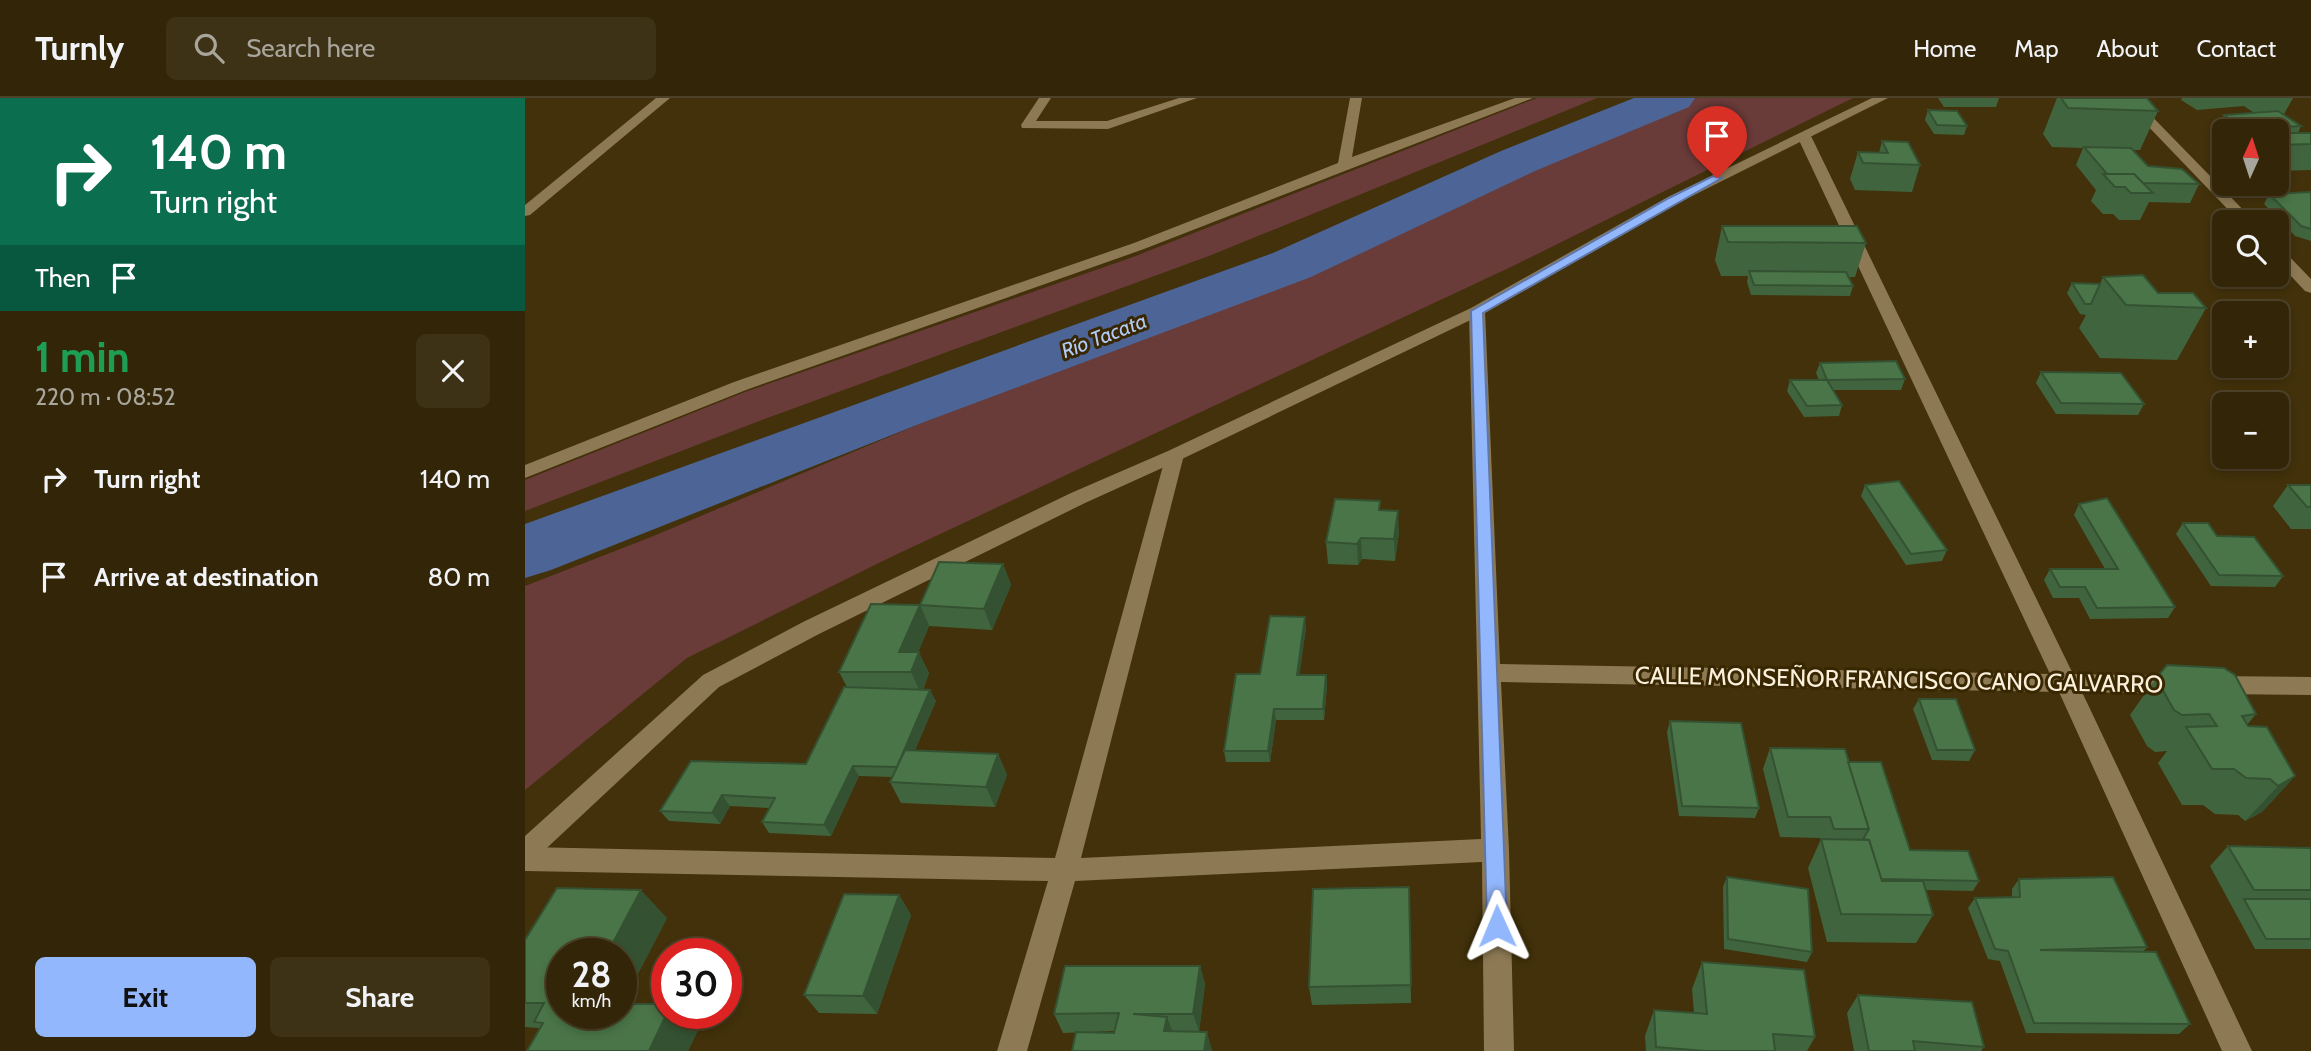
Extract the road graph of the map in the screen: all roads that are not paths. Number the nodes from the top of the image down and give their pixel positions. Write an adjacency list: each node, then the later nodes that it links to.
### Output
1 (664, 98): 11 (street)
2 (1045, 98): 3 (street)
3 (1191, 98)
4 (1356, 98): 9 (street)
5 (1527, 98): 9 (street)
6 (1882, 98): 8 (street)
7 (2127, 98): 10 (street)
8 (1804, 136): 15 (street); 19 (street)
9 (1345, 165): 17 (street)
10 (2236, 210)
11 (525, 212)
12 (2311, 264): 13 (street)
13 (2290, 266): 14 (street)
14 (2311, 288)
15 (1477, 311): 16 (street); 18 (street)
16 (1175, 455): 22 (street); 24 (street)
17 (525, 472)
18 (1487, 673): 19 (street, CALLE MONSEÑOR FRANCISCO CANO GALVARRO); 21 (street)
19 (2066, 683): 20 (street, CALLE MONSEÑOR FRANCISCO CANO GALVARRO); 27 (street)
20 (2311, 686)
21 (1496, 850): 24 (street); 26 (street)
22 (525, 852)
23 (525, 859): 24 (street)
24 (1065, 870): 25 (street)
25 (1012, 1051)
26 (1499, 1051)
27 (2237, 1051)

